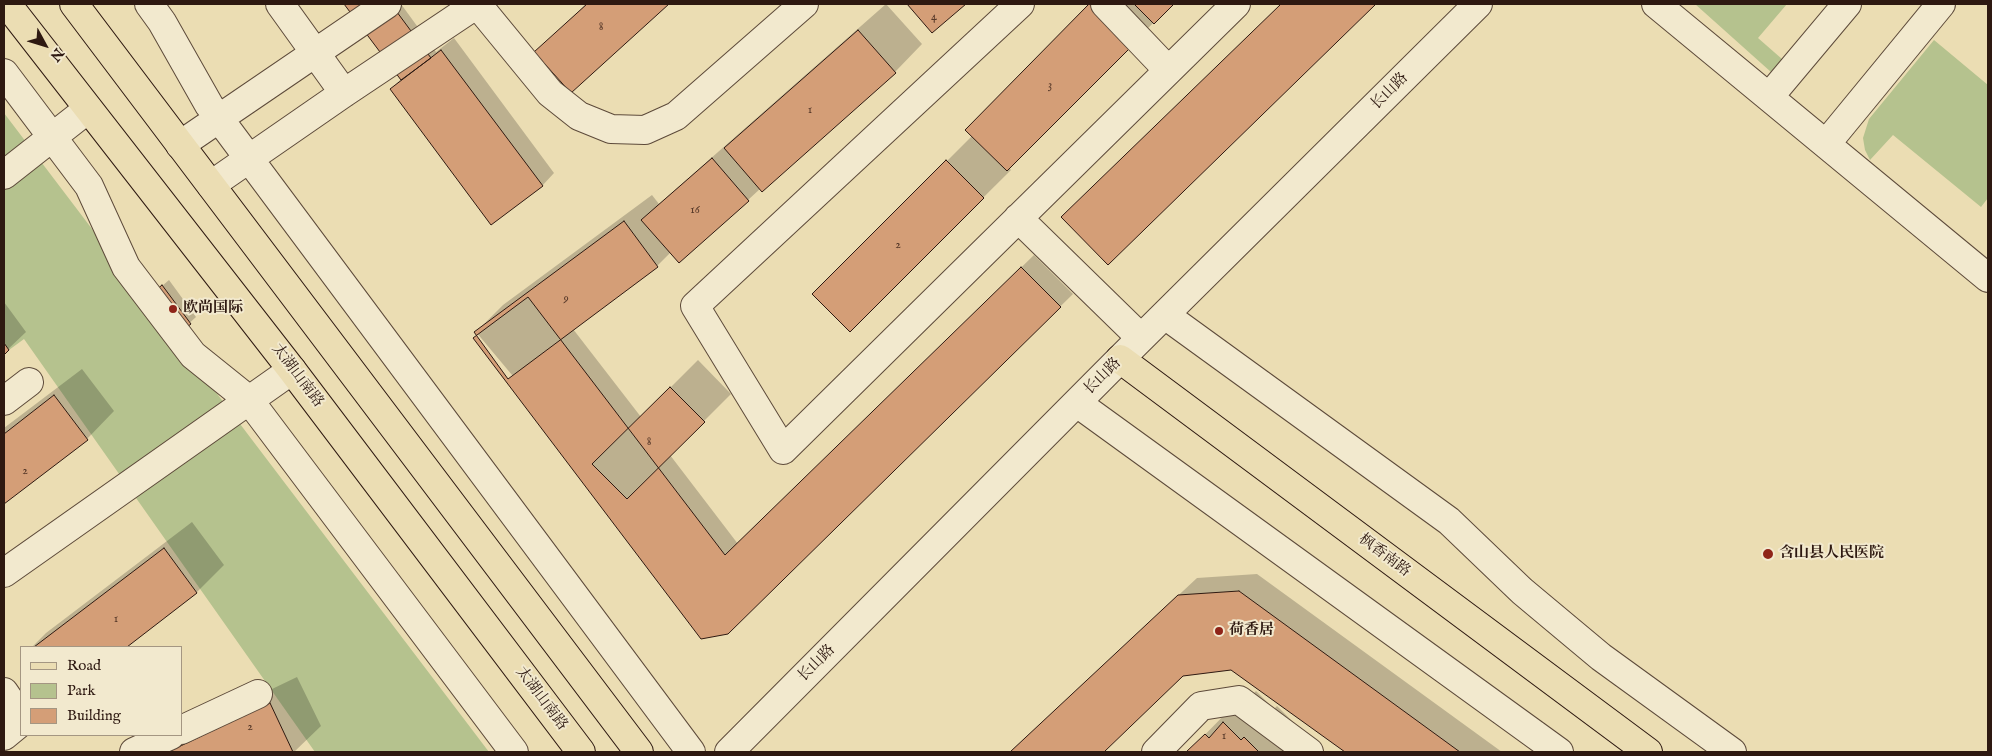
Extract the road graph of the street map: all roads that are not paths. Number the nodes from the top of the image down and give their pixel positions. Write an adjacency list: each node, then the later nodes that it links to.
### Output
1 (7, 4): 20 (main road, 太湖山南路)
2 (74, 4): 24 (main road)
3 (149, 4): 21 (street)
4 (280, 4): 15 (street)
5 (387, 4): 15 (street)
6 (477, 4): 7 (street); 18 (street)
7 (804, 4)
8 (1020, 4): 28 (street)
9 (1105, 4): 16 (street)
10 (1236, 4): 16 (street)
11 (1478, 4): 30 (street, 长山路)
12 (1656, 4): 19 (street)
13 (1847, 4): 19 (street)
14 (1941, 4): 23 (street)
15 (315, 52): 18 (street); 21 (street)
16 (1168, 70): 28 (street)
17 (4, 73): 22 (street)
18 (344, 93): 25 (street)
19 (1769, 96): 23 (street)
20 (88, 109): 22 (street); 33 (main road, 太湖山南路)
21 (219, 119): 24 (street); 25 (street)
22 (52, 137): 26 (street); 35 (street)
23 (1826, 144): 29 (street)
24 (180, 145): 27 (main road)
25 (249, 159): 27 (street); 50 (street)
26 (4, 175)
27 (211, 185): 49 (main road)
28 (1018, 218): 31 (street)
29 (1988, 278)
30 (1165, 315): 31 (street, 长山路); 56 (street)
31 (1142, 338): 32 (street, 长山路)
32 (1120, 359): 37 (street, 长山路); 55 (main road, 枫香南路)
33 (292, 370): 35 (street); 48 (main road, 太湖山南路)
34 (29, 382): 36 (street)
35 (249, 400): 38 (street); 47 (street)
36 (4, 401)
37 (1077, 403): 51 (street, 长山路); 54 (street)
38 (4, 573)
39 (4, 692): 41 (street)
40 (258, 694): 43 (street)
41 (20, 716)
42 (20, 723): 44 (street)
43 (182, 730)
44 (4, 736)
45 (169, 736): 46 (street)
46 (134, 752)
47 (514, 752)
48 (581, 752)
49 (639, 752)
50 (691, 752)
51 (729, 752)
52 (1156, 752): 53 (street)
53 (1310, 752)
54 (1559, 752)
55 (1648, 752)
56 (1732, 752)

